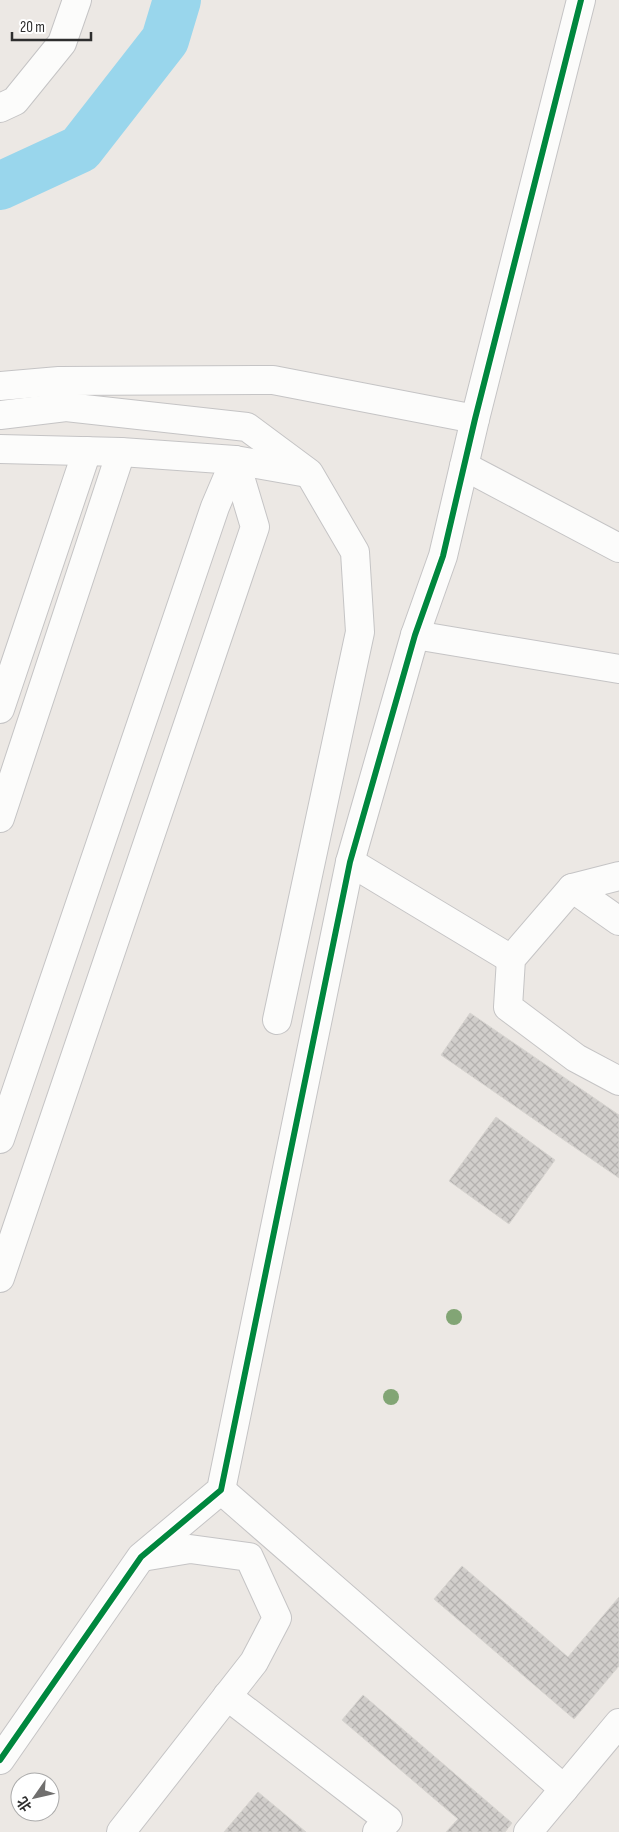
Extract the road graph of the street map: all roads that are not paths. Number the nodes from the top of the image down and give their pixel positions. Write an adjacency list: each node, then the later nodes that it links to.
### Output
1 (77, 0): 3 (street)
2 (581, 0): 6 (street)
3 (0, 108)
4 (0, 386): 6 (street)
5 (0, 415): 12 (street)
6 (475, 419): 11 (street)
7 (0, 449): 8 (street)
8 (87, 451): 9 (street); 16 (street)
9 (121, 452): 10 (street); 17 (street)
10 (235, 460): 12 (street); 25 (street); 26 (street)
11 (464, 466): 13 (street); 14 (street)
12 (309, 473): 23 (street)
13 (619, 548)
14 (415, 635): 15 (street); 18 (street)
15 (619, 669)
16 (0, 709)
17 (0, 818)
18 (350, 862): 22 (street); 27 (street)
19 (619, 876): 20 (street)
20 (572, 888): 21 (street); 22 (street)
21 (619, 921)
22 (511, 959): 24 (street)
23 (277, 1020)
24 (619, 1081)
25 (0, 1140)
26 (0, 1278)
27 (221, 1490): 28 (street); 32 (street)
28 (141, 1557): 29 (street); 31 (street)
29 (227, 1696): 33 (street); 34 (street)
30 (619, 1723): 32 (street)
31 (0, 1760)
32 (564, 1789): 35 (street)
33 (121, 1832)
34 (377, 1832)
35 (528, 1832)

